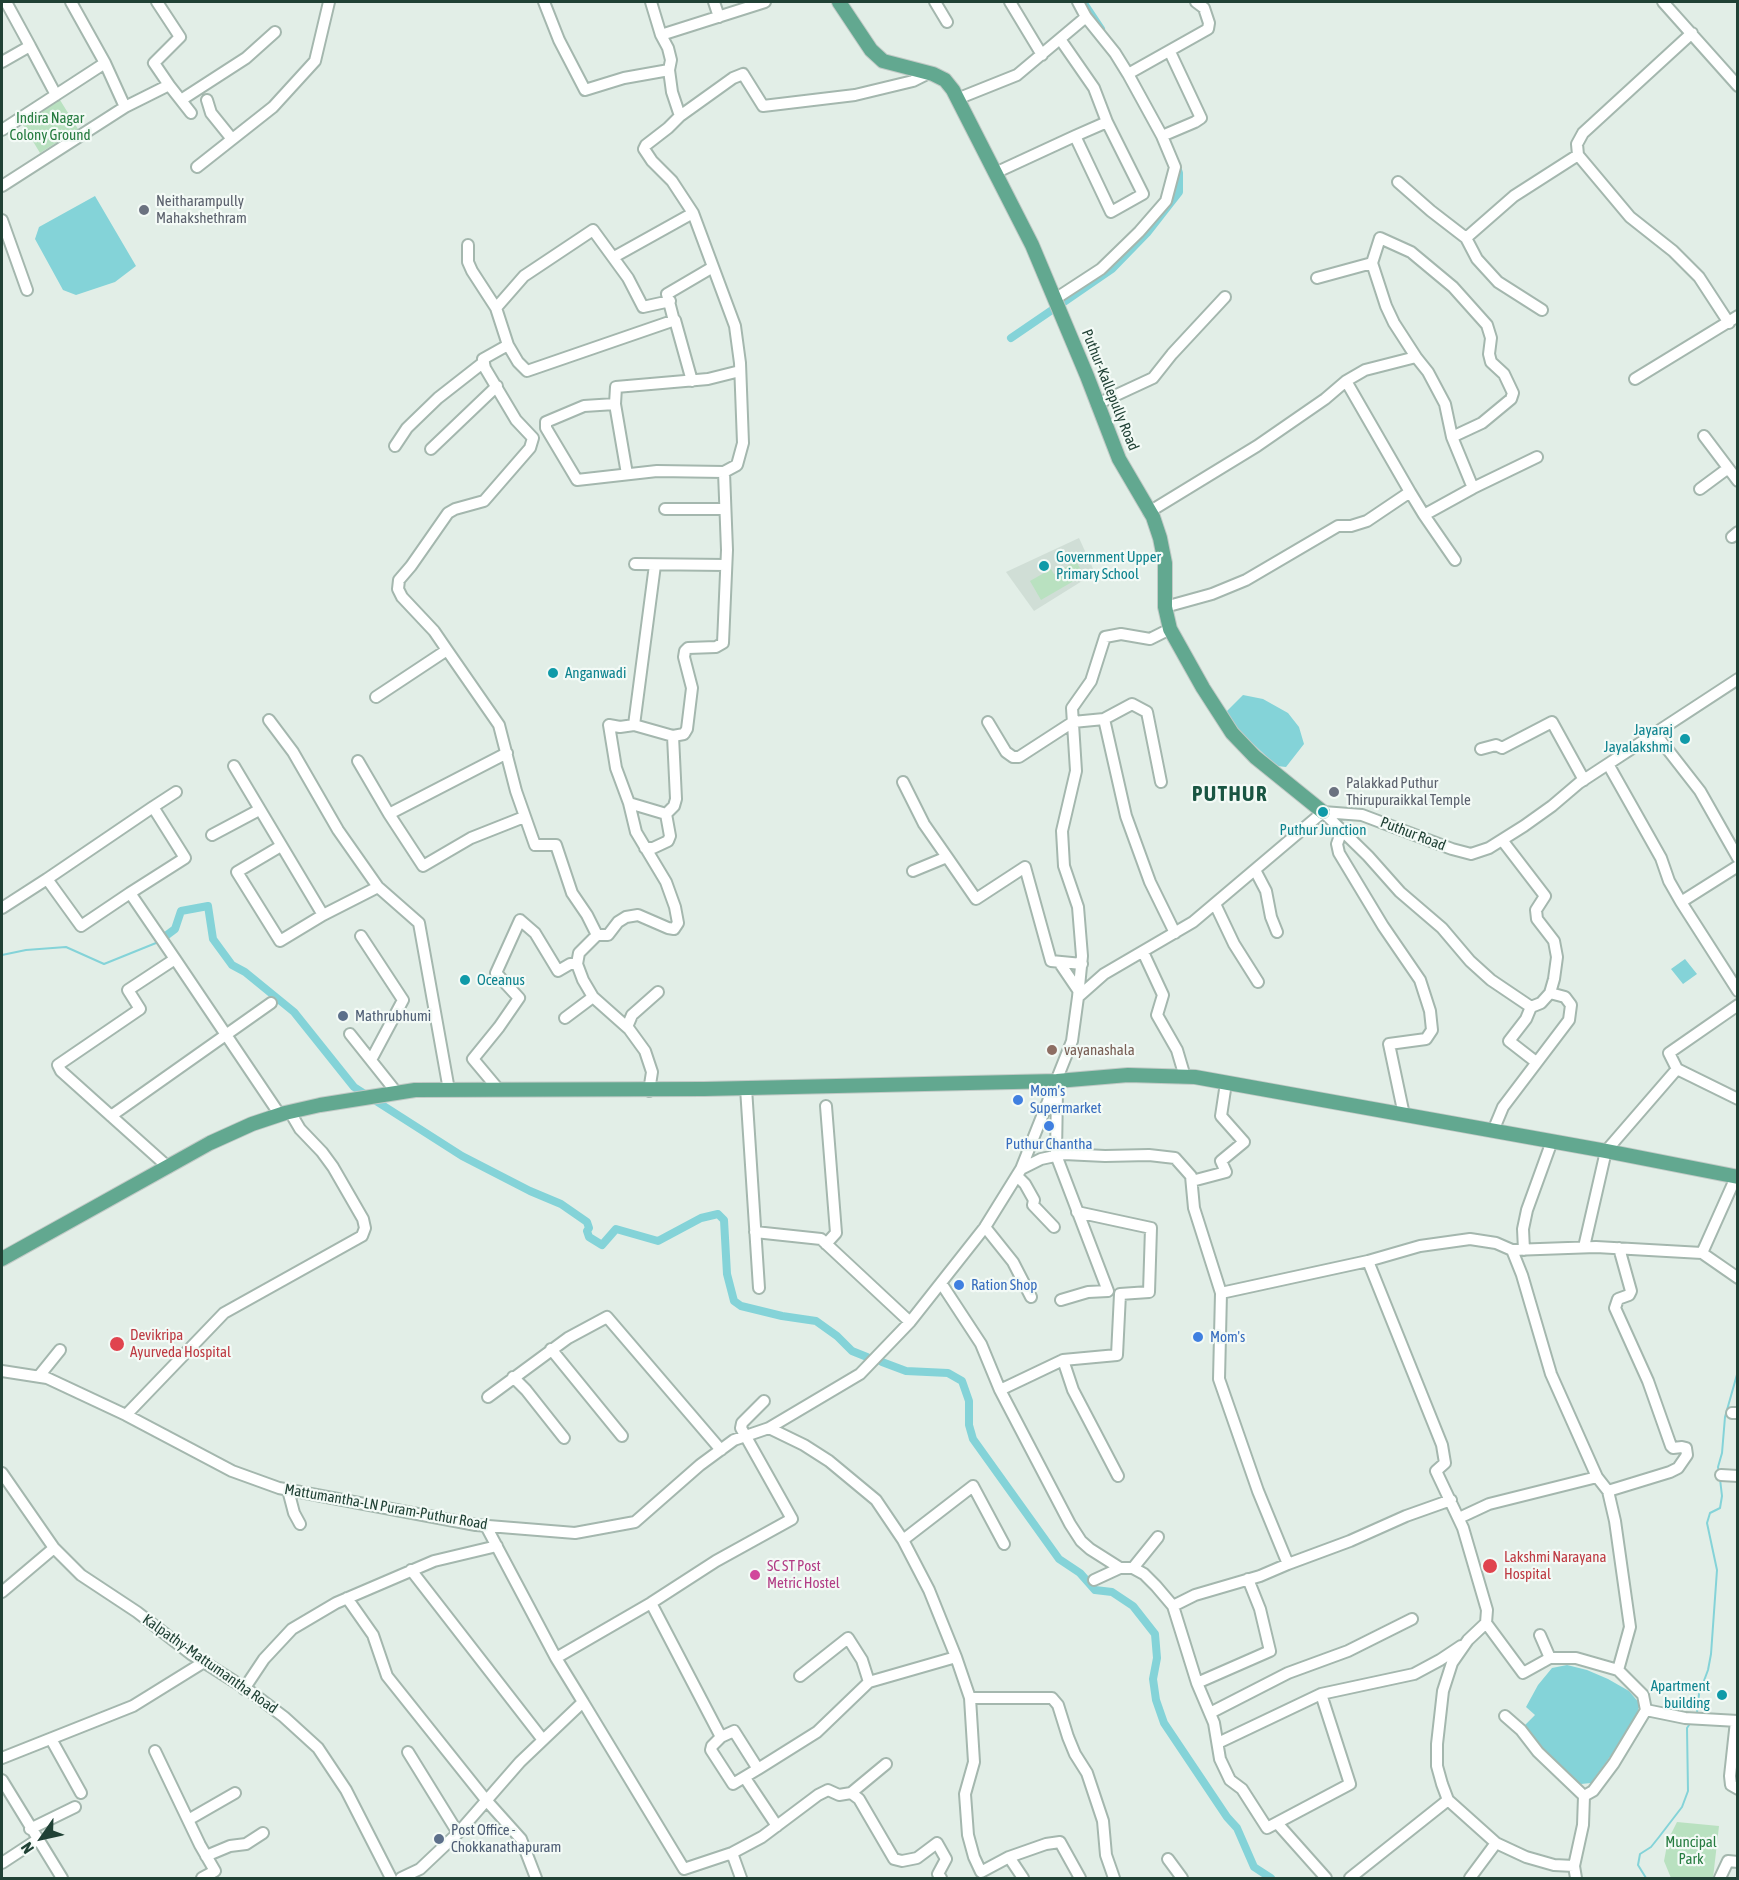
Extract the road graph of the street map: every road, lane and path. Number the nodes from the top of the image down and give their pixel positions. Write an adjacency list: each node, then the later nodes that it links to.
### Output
1 (6, 2): 22 (street)
2 (71, 2): 26 (street)
3 (157, 2): 30 (street)
4 (329, 2): 43 (street)
5 (544, 2): 27 (street)
6 (651, 2): 20 (street)
7 (714, 2): 15 (street)
8 (765, 2): 15 (street)
9 (839, 2): 28 (main road, Puthur-Kallepully Road)
10 (935, 2): 17 (street)
11 (1010, 2): 24 (street)
12 (1078, 2): 16 (street)
13 (1196, 2): 23 (street)
14 (1663, 2): 19 (street)
15 (719, 17): 20 (street)
16 (1086, 17): 21 (street); 29 (street)
17 (947, 22)
18 (275, 32): 34 (street)
19 (1692, 33): 31 (street); 44 (street)
20 (661, 35): 27 (street)
21 (1060, 39): 24 (street); 39 (street)
22 (30, 45): 25 (street); 32 (street)
23 (1170, 52): 29 (street); 42 (street)
24 (1042, 55): 33 (street)
25 (2, 62)
26 (105, 63): 32 (street); 36 (street)
27 (669, 70): 38 (street)
28 (929, 73): 33 (main road, Puthur-Kallepully Road); 38 (street)
29 (1128, 74): 42 (street)
30 (169, 85): 34 (street); 36 (street)
31 (1737, 86)
32 (56, 95): 40 (street)
33 (957, 99): 46 (main road, Puthur-Kallepully Road)
34 (181, 100): 37 (street)
35 (207, 100): 43 (street)
36 (125, 107): 48 (street)
37 (191, 113)
38 (680, 116): 49 (street)
39 (1107, 122): 41 (street); 41 (street)
40 (2, 130)
41 (1075, 136): 46 (street)
42 (1162, 136): 59 (street)
43 (232, 139): 45 (street)
44 (1578, 155): 51 (street); 63 (street)
45 (197, 167)
46 (995, 173): 59 (main road, Puthur-Kallepully Road)
47 (1398, 182): 51 (street)
48 (2, 186)
49 (693, 213): 53 (street); 55 (street)
50 (2, 220): 57 (street)
51 (1466, 238): 62 (street)
52 (468, 245): 61 (street)
53 (614, 257): 60 (street); 61 (street)
54 (1372, 263): 56 (street); 66 (street); 76 (street)
55 (713, 267): 60 (street); 68 (street)
56 (1317, 278)
57 (27, 290)
58 (1225, 297): 74 (street)
59 (1055, 299): 74 (main road, Puthur-Kallepully Road)
60 (669, 301): 64 (street)
61 (496, 308): 65 (street)
62 (1542, 310)
63 (1733, 319): 69 (street)
64 (675, 321): 65 (street); 70 (street)
65 (508, 345): 67 (street)
66 (1416, 357): 71 (street); 76 (street)
67 (484, 362): 72 (street); 77 (street)
68 (740, 371): 70 (street); 81 (street)
69 (1635, 379)
70 (692, 381): 73 (street)
71 (1346, 381): 86 (street); 89 (street)
72 (497, 386): 78 (street); 97 (street)
73 (615, 404): 82 (street); 82 (street)
74 (1097, 404): 89 (main road, Puthur-Kallepully Road)
75 (1704, 436): 80 (street)
76 (1452, 437): 84 (street)
77 (395, 446)
78 (432, 449)
79 (1537, 457): 84 (street)
80 (1728, 469): 83 (street); 85 (street)
81 (724, 472): 82 (street); 88 (street)
82 (627, 474)
83 (1737, 481)
84 (1473, 488): 90 (street)
85 (1700, 489)
86 (1410, 492): 90 (street); 95 (street)
87 (665, 509): 88 (street)
88 (725, 509): 94 (street)
89 (1149, 512): 95 (main road, Puthur-Kallepully Road)
90 (1424, 515): 91 (street)
91 (1455, 560)
92 (635, 564): 93 (street)
93 (656, 565): 94 (street); 104 (street)
94 (726, 565): 106 (street)
95 (1165, 608): 96 (main road, Puthur-Kallepully Road)
96 (1170, 629): 103 (street); 119 (main road, Puthur-Kallepully Road)
97 (447, 650): 99 (street); 108 (street)
98 (1737, 679): 105 (street, Puthur Road)
99 (376, 697)
100 (1104, 718): 103 (street); 114 (street); 141 (street)
101 (269, 720): 134 (street)
102 (988, 722): 103 (street)
103 (1073, 722): 148 (street)
104 (634, 725): 106 (street); 116 (street)
105 (1654, 732): 110 (street, Puthur Road); 129 (street)
106 (673, 736): 121 (street)
107 (1481, 749): 112 (street)
108 (507, 753): 120 (street); 122 (street)
109 (357, 761): 120 (street)
110 (1608, 764): 112 (street, Puthur Road); 136 (street)
111 (234, 766): 118 (street)
112 (1584, 780): 125 (street, Puthur Road)
113 (903, 782): 128 (street)
114 (1161, 782)
115 (176, 792): 117 (street)
116 (629, 802): 121 (street); 127 (street)
117 (153, 807): 133 (street); 135 (street)
118 (259, 810): 124 (street); 126 (street)
119 (1323, 812): 123 (street); 125 (street, Puthur Road); 131 (street)
120 (389, 814): 122 (street)
121 (666, 814): 127 (street)
122 (524, 817): 142 (street)
123 (1342, 830): 157 (street); 176 (street)
124 (212, 835)
125 (1502, 840): 153 (street)
126 (281, 846): 139 (street); 139 (street)
127 (645, 848): 142 (street)
128 (947, 857): 132 (street); 146 (street)
129 (1737, 858)
130 (1737, 866): 136 (street)
131 (1255, 870): 137 (street); 140 (street)
132 (913, 871)
133 (47, 879): 135 (street); 138 (street)
134 (378, 887): 139 (street); 169 (street)
135 (130, 893): 145 (street)
136 (1681, 902): 150 (street)
137 (1215, 904): 141 (street); 149 (street)
138 (2, 908)
139 (323, 915)
140 (1277, 932)
141 (1175, 933): 144 (street)
142 (597, 935): 147 (street)
143 (361, 936): 162 (street)
144 (1143, 952): 152 (street); 165 (street)
145 (175, 959): 161 (street); 177 (street)
146 (1059, 962): 148 (street); 152 (street)
147 (577, 964): 154 (street); 170 (street)
148 (1082, 964): 152 (street)
149 (1258, 982)
150 (1737, 991)
151 (658, 992): 159 (street)
152 (1078, 993): 166 (street)
153 (1550, 993): 157 (street); 163 (street)
154 (593, 997): 158 (street); 159 (street)
155 (271, 1003): 161 (street)
156 (1737, 1005): 164 (street)
157 (1531, 1007): 163 (street)
158 (565, 1018)
159 (627, 1027): 171 (street)
160 (350, 1034): 162 (street)
161 (226, 1035): 175 (street); 177 (street)
162 (371, 1060): 172 (street)
163 (1536, 1062): 178 (street)
164 (1677, 1069): 173 (street); 180 (street)
165 (1185, 1077): 166 (main road); 167 (main road)
166 (1057, 1081): 168 (main road); 181 (street); 183 (street, Mattumantha-LN Puram-Puthur Road)
167 (1226, 1083): 176 (main road); 185 (street)
168 (746, 1088): 171 (main road); 189 (street)
169 (449, 1090): 170 (main road); 172 (main road)
170 (499, 1090): 171 (main road)
171 (649, 1090)
172 (396, 1093): 175 (main road)
173 (1737, 1099)
174 (826, 1106): 190 (street)
175 (285, 1113): 182 (main road); 214 (street)
176 (1404, 1115): 178 (main road)
177 (111, 1116): 182 (street)
178 (1493, 1131): 179 (main road)
179 (1552, 1142): 180 (main road); 194 (street)
180 (1606, 1151): 184 (main road); 191 (street)
181 (1056, 1155): 183 (street); 185 (street); 186 (street)
182 (168, 1167): 196 (main road)
183 (1019, 1173): 187 (street, Mattumantha-LN Puram-Puthur Road); 188 (street)
184 (1737, 1177): 195 (street)
185 (1192, 1181): 201 (street)
186 (1077, 1212): 203 (street); 207 (street)
187 (985, 1227): 199 (street, Mattumantha-LN Puram-Puthur Road); 202 (street)
188 (1054, 1227)
189 (755, 1232): 190 (street); 200 (street)
190 (826, 1244): 204 (street)
191 (1584, 1247): 192 (street); 194 (street)
192 (1619, 1248): 195 (street); 226 (street)
193 (1512, 1250): 194 (street); 197 (street); 224 (street)
194 (1524, 1250)
195 (1702, 1253): 198 (street)
196 (2, 1259)
197 (1368, 1261): 201 (street); 227 (street)
198 (1737, 1278)
199 (941, 1282): 204 (street, Mattumantha-LN Puram-Puthur Road); 211 (street)
200 (759, 1288)
201 (1221, 1293): 236 (street)
202 (1031, 1297)
203 (1061, 1300)
204 (910, 1322): 215 (street, Mattumantha-LN Puram-Puthur Road)
205 (551, 1349): 210 (street); 216 (street); 219 (street)
206 (60, 1350): 209 (street)
207 (1063, 1360): 211 (street); 222 (street)
208 (2, 1371): 209 (street, Mattumantha-LN Puram-Puthur Road)
209 (39, 1376): 214 (street, Mattumantha-LN Puram-Puthur Road)
210 (513, 1377): 212 (street); 218 (street)
211 (1000, 1390): 237 (street)
212 (488, 1397)
213 (764, 1401): 217 (street)
214 (126, 1415): 225 (street, Mattumantha-LN Puram-Puthur Road)
215 (769, 1428): 217 (street, Mattumantha-LN Puram-Puthur Road); 232 (street)
216 (622, 1436)
217 (744, 1437): 219 (street, Mattumantha-LN Puram-Puthur Road); 244 (street)
218 (564, 1438)
219 (721, 1450): 230 (street, Mattumantha-LN Puram-Puthur Road)
220 (2, 1473): 235 (street, Kalpathy-Mattumantha Road)
221 (1721, 1475): 223 (street)
222 (1119, 1476)
223 (1737, 1476)
224 (1598, 1477): 226 (street); 228 (street)
225 (288, 1490): 229 (street); 230 (street, Mattumantha-LN Puram-Puthur Road)
226 (1608, 1491): 254 (street)
227 (1451, 1500): 228 (street); 236 (street)
228 (1459, 1518): 247 (street)
229 (300, 1524)
230 (486, 1526): 234 (street)
231 (1158, 1537): 238 (street)
232 (903, 1540): 233 (street); 250 (street)
233 (1004, 1544)
234 (497, 1546): 239 (street); 251 (street)
235 (54, 1548): 242 (street); 253 (street, Kalpathy-Mattumantha Road)
236 (1288, 1564): 240 (street)
237 (1120, 1568): 238 (street); 241 (street)
238 (1133, 1568): 245 (street)
239 (411, 1570): 243 (street); 268 (street)
240 (1248, 1579): 245 (street); 257 (street)
241 (1094, 1580)
242 (2, 1593)
243 (348, 1598): 258 (street); 282 (street)
244 (651, 1604): 251 (street); 266 (street)
245 (1173, 1606): 257 (street)
246 (1412, 1619): 263 (street)
247 (1486, 1623): 249 (street); 252 (street)
248 (1540, 1635): 252 (street)
249 (1468, 1641): 259 (street); 283 (street)
250 (956, 1657): 256 (street); 260 (street)
251 (556, 1658): 261 (street)
252 (1550, 1658): 254 (street)
253 (204, 1662): 258 (street, Kalpathy-Mattumantha Road); 267 (street)
254 (1618, 1670): 262 (street)
255 (800, 1676): 256 (street)
256 (868, 1682): 274 (street)
257 (1197, 1683): 263 (street)
258 (244, 1689): 305 (street, Kalpathy-Mattumantha Road)
259 (1322, 1694): 269 (street); 286 (street)
260 (970, 1698): 302 (street); 312 (street)
261 (582, 1702): 268 (street); 300 (street)
262 (1646, 1710): 265 (street); 281 (street)
263 (1210, 1713): 269 (street)
264 (1505, 1716): 281 (street)
265 (1737, 1721): 277 (street)
266 (721, 1737): 274 (street); 275 (street)
267 (51, 1739): 272 (street); 278 (street)
268 (543, 1740): 282 (street)
269 (1218, 1743): 286 (street)
270 (155, 1751): 285 (street)
271 (408, 1752): 290 (street)
272 (2, 1758)
273 (886, 1764): 280 (street)
274 (758, 1769): 275 (street)
275 (745, 1778): 287 (street)
276 (2, 1780): 288 (street)
277 (1737, 1788)
278 (81, 1792)
279 (235, 1793): 285 (street)
280 (850, 1793): 287 (street); 309 (street)
281 (1584, 1796): 299 (street)
282 (486, 1800): 290 (street); 307 (street)
283 (1448, 1800): 292 (street); 315 (street)
284 (75, 1807): 288 (street)
285 (188, 1820): 294 (street)
286 (1277, 1823): 314 (street)
287 (777, 1826): 293 (street)
288 (30, 1829): 291 (street)
289 (263, 1833): 294 (street)
290 (458, 1833): 306 (street)
291 (37, 1840): 298 (street); 303 (street)
292 (1496, 1843): 299 (street); 316 (street)
293 (732, 1853): 300 (street); 308 (street)
294 (206, 1856): 301 (street)
295 (1009, 1857): 302 (street); 310 (street); 311 (street)
296 (1168, 1859): 313 (street)
297 (1737, 1862): 318 (street)
298 (2, 1863)
299 (1574, 1866): 317 (street)
300 (681, 1874)
301 (219, 1875): 304 (street)
302 (977, 1875)
303 (62, 1878)
304 (202, 1878)
305 (391, 1878)
306 (401, 1878)
307 (536, 1878)
308 (741, 1878)
309 (940, 1878)
310 (1023, 1878)
311 (1080, 1878)
312 (1114, 1878)
313 (1182, 1878)
314 (1326, 1878)
315 (1350, 1878)
316 (1470, 1878)
317 (1576, 1878)
318 (1720, 1878)

